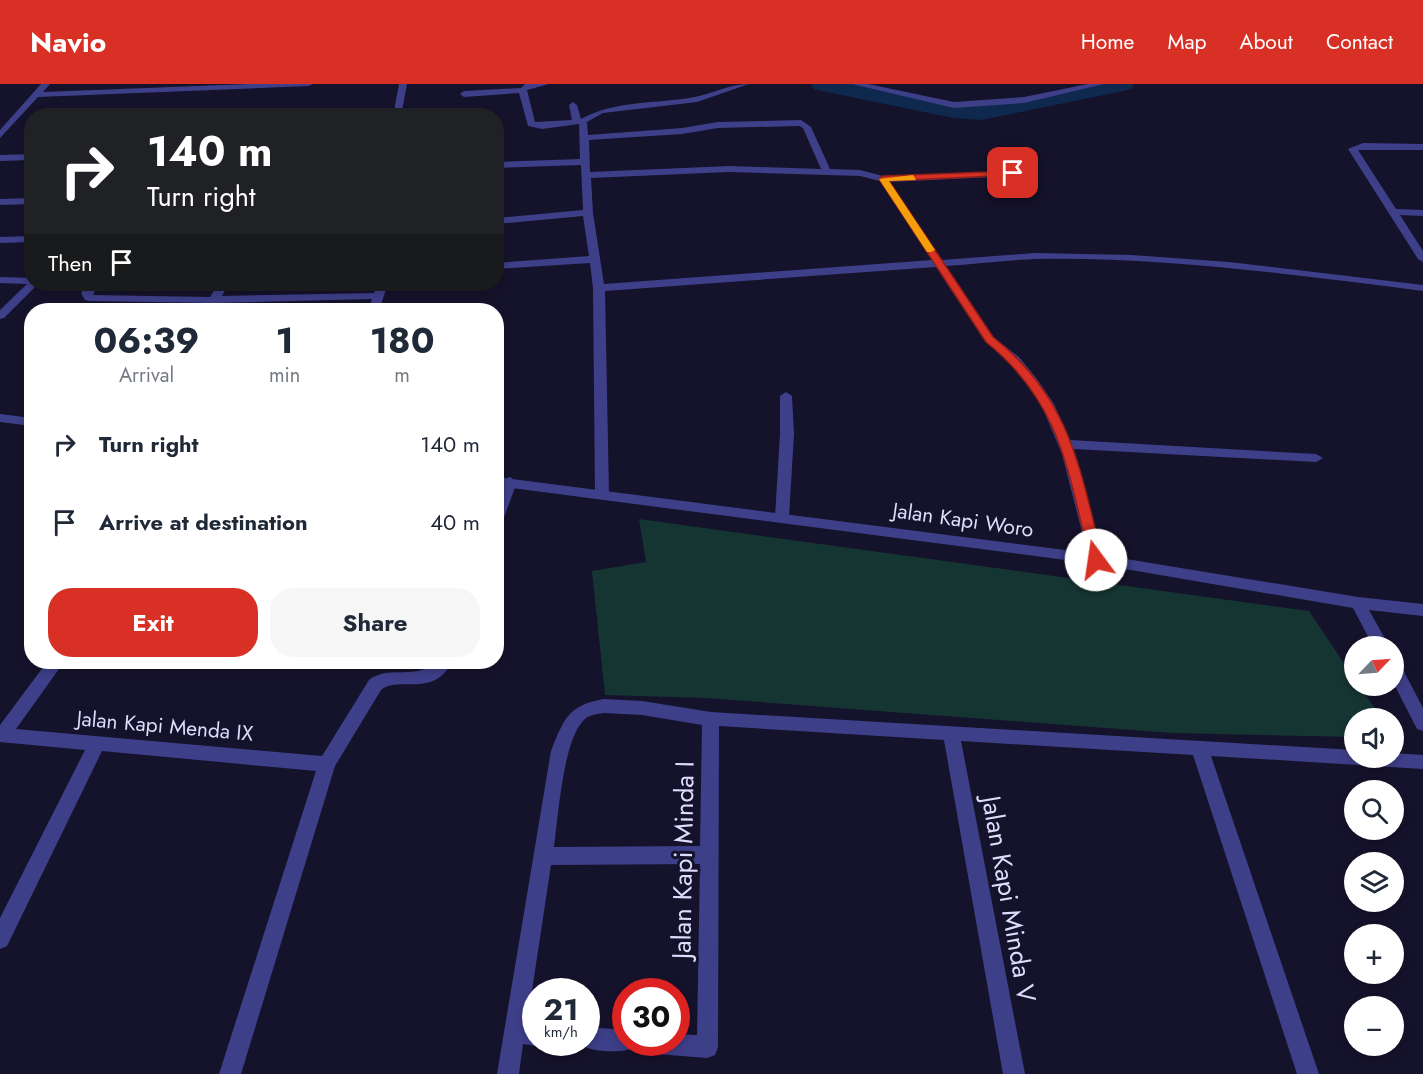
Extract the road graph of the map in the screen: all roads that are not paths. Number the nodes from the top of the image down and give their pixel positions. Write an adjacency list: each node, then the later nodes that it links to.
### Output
1 (46, 84): 11 (street)
2 (306, 84): 8 (street)
3 (403, 84): 14 (street)
4 (545, 84): 9 (street)
5 (745, 84): 16 (street)
6 (856, 84): 7 (street)
7 (1100, 84)
8 (238, 85): 11 (street)
9 (523, 90): 10 (street); 16 (street)
10 (464, 94)
11 (38, 95): 13 (street)
12 (573, 105): 16 (street)
13 (26, 108)
14 (398, 108)
15 (24, 110): 17 (street)
16 (580, 122): 18 (street)
17 (0, 135)
18 (583, 138): 22 (street); 24 (street)
19 (1423, 147): 30 (street)
20 (24, 157): 21 (street)
21 (0, 158)
22 (584, 162): 23 (street); 26 (street)
23 (504, 165)
24 (827, 173): 26 (street); 27 (street)
25 (1013, 173): 27 (street)
26 (585, 175): 31 (street)
27 (883, 179): 38 (street)
28 (24, 201): 29 (street)
29 (0, 202)
30 (1392, 212): 32 (street); 37 (street)
31 (588, 213): 33 (street); 36 (street)
32 (1423, 213)
33 (504, 220)
34 (24, 239): 35 (street)
35 (0, 240)
36 (595, 259): 39 (street); 42 (street)
37 (1423, 259)
38 (940, 263): 42 (street); 43 (street); 57 (street)
39 (504, 265)
40 (0, 280): 41 (street)
41 (24, 282)
42 (599, 288): 60 (street)
43 (1423, 288)
44 (24, 290): 53 (street)
45 (88, 291): 49 (street)
46 (219, 291): 50 (street)
47 (380, 291): 48 (street)
48 (378, 296): 50 (street); 52 (street)
49 (178, 299): 50 (street); 51 (street)
50 (214, 300)
51 (175, 303)
52 (376, 303)
53 (0, 316)
54 (786, 396): 61 (street)
55 (0, 418): 56 (street)
56 (24, 421)
57 (1068, 444): 58 (street); 62 (street)
58 (1316, 458)
59 (504, 482): 60 (street, Jalan Kapi Woro)
60 (602, 495): 61 (street, Jalan Kapi Woro)
61 (782, 517): 62 (street, Jalan Kapi Woro)
62 (1096, 560): 63 (street, Jalan Kapi Woro)
63 (1358, 603): 64 (street, Jalan Kapi Woro); 65 (street)
64 (1423, 610)
65 (1376, 636)
66 (51, 669): 72 (street)
67 (440, 669): 76 (street)
68 (1404, 688): 70 (street)
69 (711, 719): 71 (street); 77 (street, Jalan Kapi Minda I); 78 (street)
70 (1423, 724)
71 (951, 734): 74 (street); 85 (street, Jalan Kapi Minda V)
72 (1, 735): 73 (street, Jalan Kapi Menda IX)
73 (97, 742): 76 (street, Jalan Kapi Menda IX); 79 (street)
74 (1199, 748): 75 (street); 86 (street)
75 (1423, 762)
76 (327, 764): 83 (street)
77 (710, 855): 78 (street); 82 (street, Jalan Kapi Minda I)
78 (543, 856): 80 (street)
79 (0, 939)
80 (531, 978)
81 (522, 1041): 84 (street)
82 (690, 1046)
83 (230, 1074)
84 (508, 1074)
85 (1014, 1074)
86 (1308, 1074)

